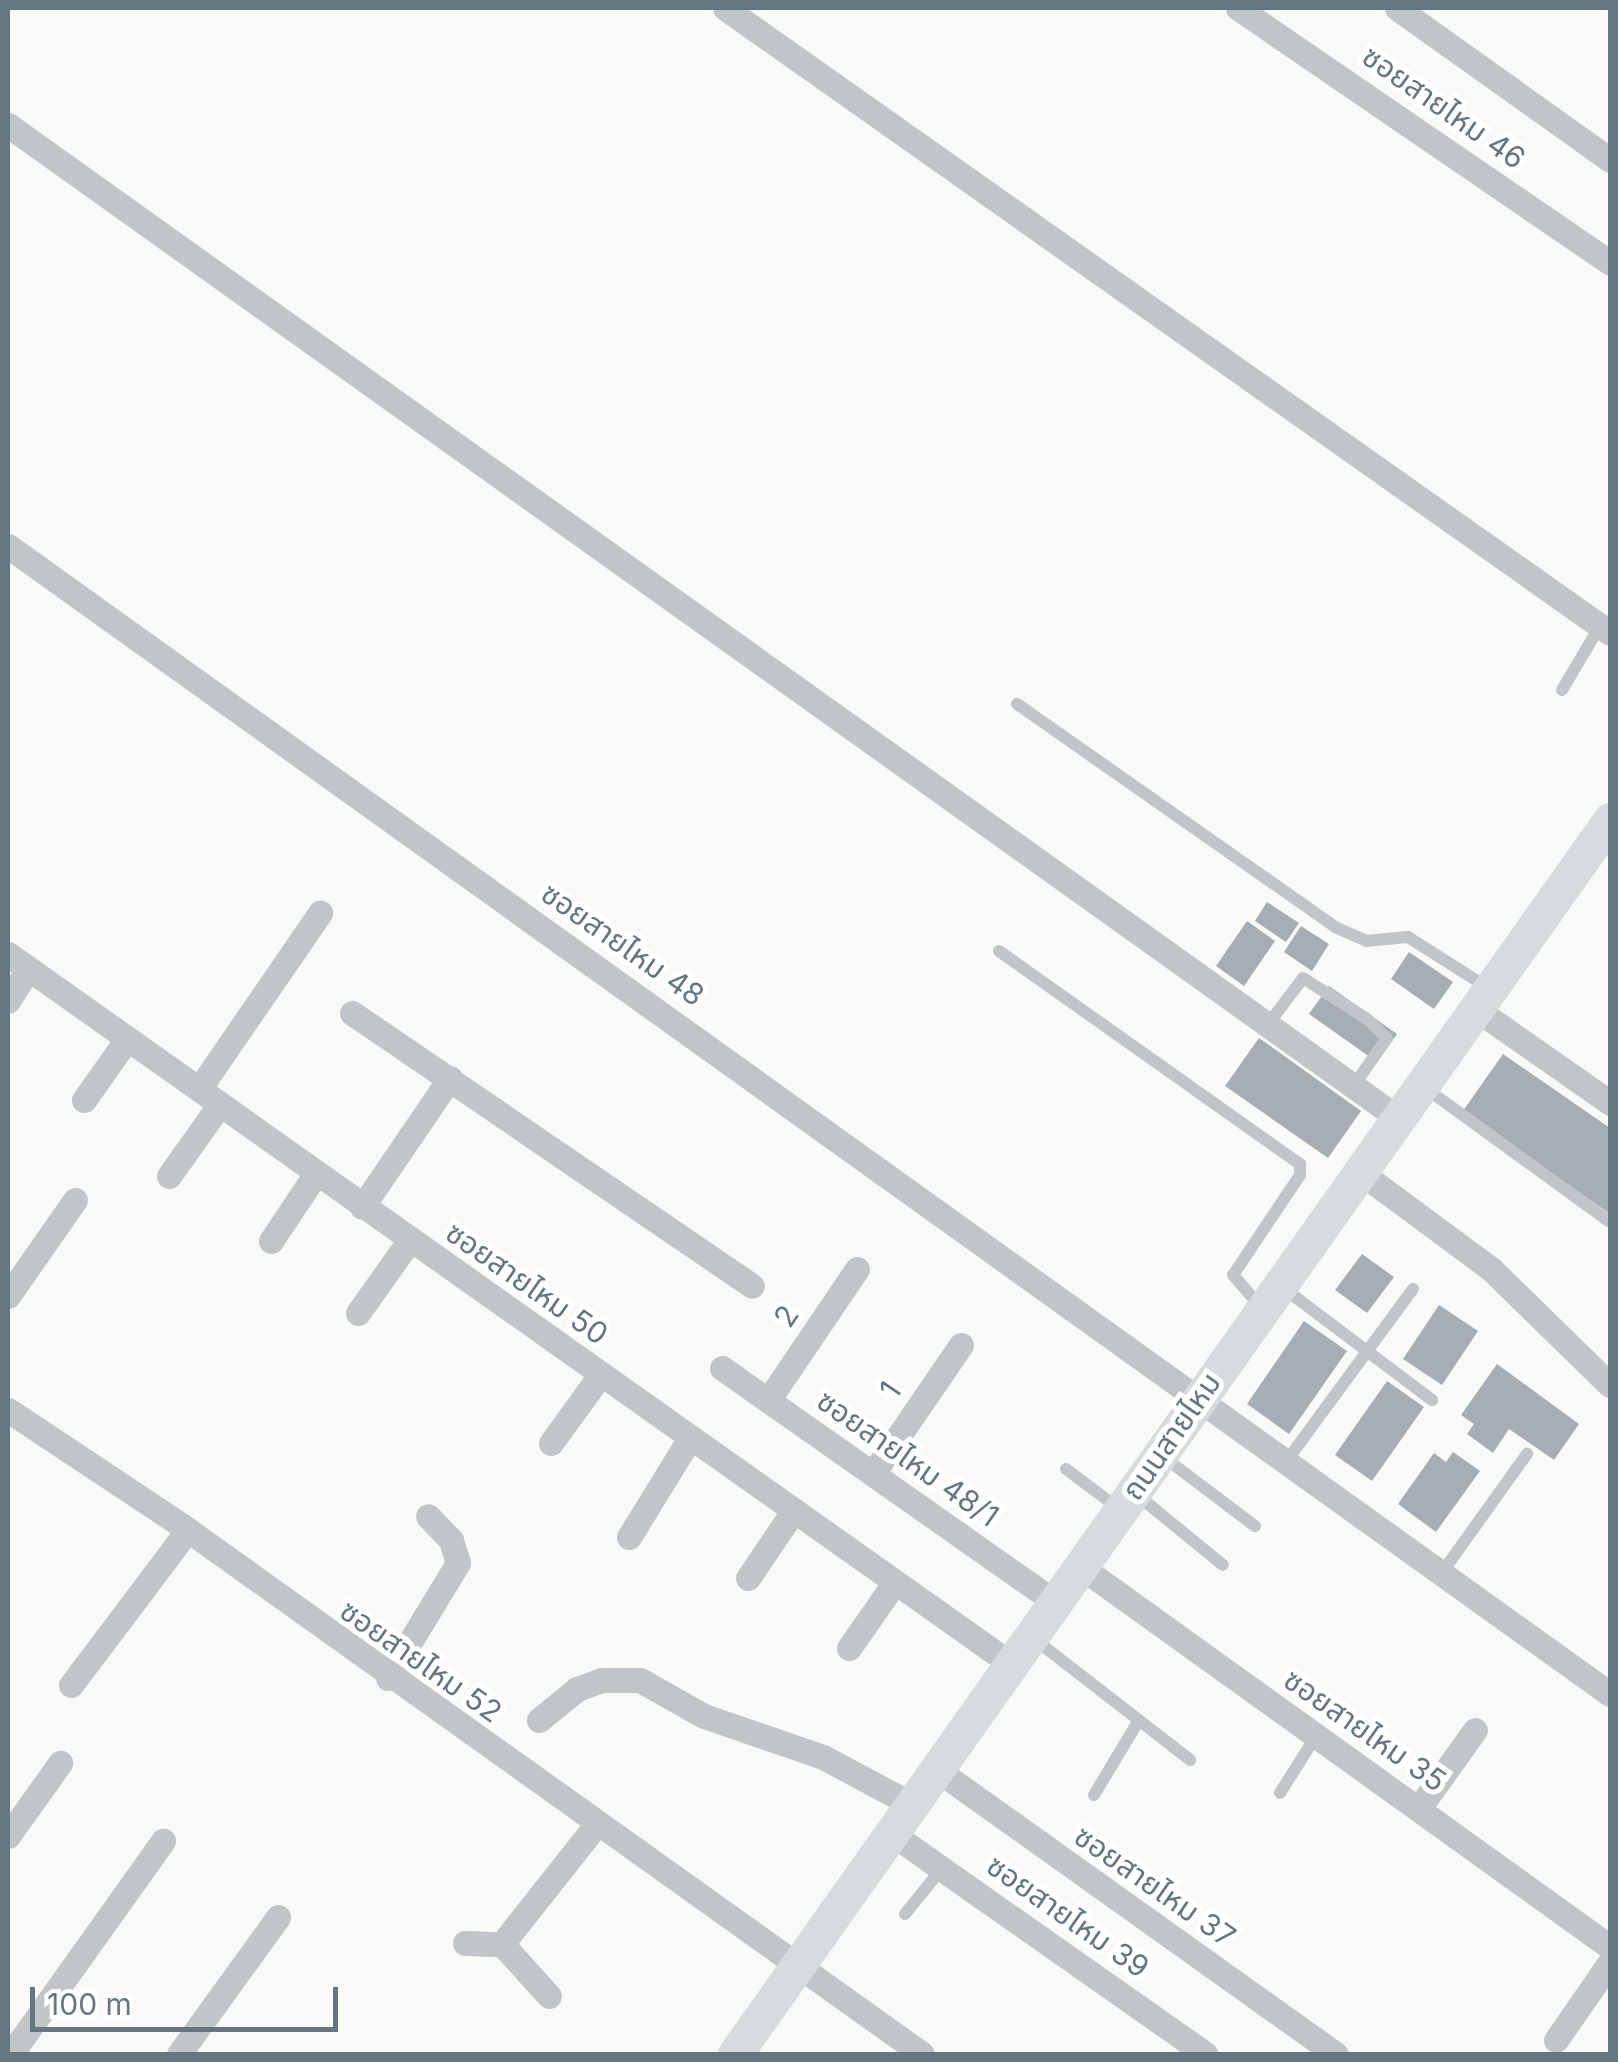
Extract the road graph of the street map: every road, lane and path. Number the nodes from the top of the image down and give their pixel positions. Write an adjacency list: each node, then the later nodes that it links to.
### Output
1 (726, 8): 8 (street)
2 (1238, 8): 6 (street, ซอยสายไหม 46)
3 (1397, 8): 5 (street)
4 (8, 126): 18 (street)
5 (1610, 160)
6 (1610, 263)
7 (8, 546): 46 (street, ซอยสายไหม 48)
8 (1607, 624): 9 (lane)
9 (1562, 690)
10 (1017, 704): 15 (lane)
11 (1610, 820): 15 (main road, ถนนสายไหม)
12 (320, 913): 23 (street)
13 (998, 952): 39 (lane)
14 (18, 962): 16 (street); 19 (street, ซอยสายไหม 50)
15 (1483, 999): 21 (main road, ถนนสายไหม); 25 (street)
16 (8, 1000)
17 (352, 1012): 20 (street)
18 (1266, 1027): 22 (street); 22 (lane)
19 (127, 1039): 23 (street, ซอยสายไหม 50); 24 (street)
20 (450, 1078): 31 (street); 36 (street)
21 (1422, 1086): 26 (main road, ถนนสายไหม); 32 (lane)
22 (1353, 1087): 26 (street)
23 (209, 1096): 28 (street, ซอยสายไหม 50); 29 (street)
24 (84, 1100)
25 (1610, 1103)
26 (1398, 1118): 27 (main road, ถนนสายไหม)
27 (1360, 1172): 39 (main road, ถนนสายไหม); 45 (street)
28 (316, 1175): 31 (street, ซอยสายไหม 50); 33 (street)
29 (168, 1176)
30 (75, 1200): 38 (street)
31 (362, 1207): 34 (street, ซอยสายไหม 50)
32 (1610, 1222)
33 (270, 1241)
34 (409, 1241): 40 (street); 44 (street, ซอยสายไหม 50)
35 (857, 1269): 47 (street, 2)
36 (752, 1286)
37 (1413, 1288): 42 (lane)
38 (8, 1296)
39 (1270, 1296): 42 (lane); 46 (main road, ถนนสายไหม)
40 (358, 1312)
41 (960, 1345): 56 (street, 1)
42 (1368, 1350): 48 (lane); 54 (lane)
43 (722, 1368): 47 (street, ซอยสายไหม 48/1)
44 (601, 1374): 50 (street, ซอยสายไหม 50); 51 (street)
45 (1610, 1385)
46 (1200, 1395): 52 (main road, ถนนสายไหม); 54 (street, ซอยสายไหม 48)
47 (769, 1400): 56 (street, ซอยสายไหม 48/1)
48 (1432, 1400)
49 (8, 1410): 61 (street, ซอยสายไหม 52)
50 (690, 1438): 58 (street, ซอยสายไหม 50); 62 (street)
51 (551, 1444)
52 (1159, 1454): 57 (main road, ถนนสายไหม); 60 (lane)
53 (1527, 1454): 65 (lane)
54 (1288, 1459): 65 (street, ซอยสายไหม 48)
55 (1066, 1470): 57 (lane)
56 (874, 1472): 68 (street, ซอยสายไหม 48/1)
57 (1126, 1500): 63 (lane); 64 (main road, ถนนสายไหม)
58 (794, 1510): 66 (street); 67 (street, ซอยสายไหม 50)
59 (428, 1516): 71 (street)
60 (1255, 1526)
61 (188, 1530): 71 (street, ซอยสายไหม 52); 73 (street)
62 (630, 1537)
63 (1223, 1564)
64 (1080, 1567): 68 (main road, ถนนสายไหม); 77 (street, ซอยสายไหม 35)
65 (1441, 1574): 72 (street, ซอยสายไหม 48)
66 (748, 1578)
67 (895, 1582): 69 (street); 70 (street, ซอยสายไหม 50)
68 (1056, 1602): 70 (main road, ถนนสายไหม)
69 (848, 1648)
70 (1021, 1650): 75 (lane); 80 (main road, ถนนสายไหม)
71 (388, 1678): 85 (street, ซอยสายไหม 52)
72 (1606, 1683)
73 (71, 1685)
74 (539, 1720): 83 (street)
75 (1139, 1720): 78 (lane); 82 (lane)
76 (1475, 1730): 84 (street)
77 (1316, 1736): 81 (lane); 84 (street, ซอยสายไหม 35)
78 (1190, 1760)
79 (60, 1763): 87 (street)
80 (936, 1769): 83 (main road, ถนนสายไหม); 104 (street, ซอยสายไหม 37)
81 (1280, 1793)
82 (1094, 1794)
83 (912, 1804): 86 (main road, ถนนสายไหม)
84 (1419, 1808): 94 (street, ซอยสายไหม 35)
85 (596, 1825): 93 (street); 96 (street, ซอยสายไหม 52)
86 (891, 1834): 89 (street, ซอยสายไหม 39); 96 (main road, ถนนสายไหม)
87 (8, 1836)
88 (164, 1841): 99 (street)
89 (943, 1867): 90 (lane); 103 (street, ซอยสายไหม 39)
90 (905, 1914)
91 (278, 1917): 100 (street)
92 (465, 1942): 93 (street)
93 (502, 1944): 97 (street)
94 (1610, 1947)
95 (1610, 1962): 98 (street)
96 (798, 1964): 101 (main road, ถนนสายไหม); 102 (street, ซอยสายไหม 52)
97 (549, 1996)
98 (1556, 2040)
99 (11, 2054)
100 (179, 2054)
101 (735, 2054)
102 (922, 2054)
103 (1206, 2054)
104 (1336, 2054)

